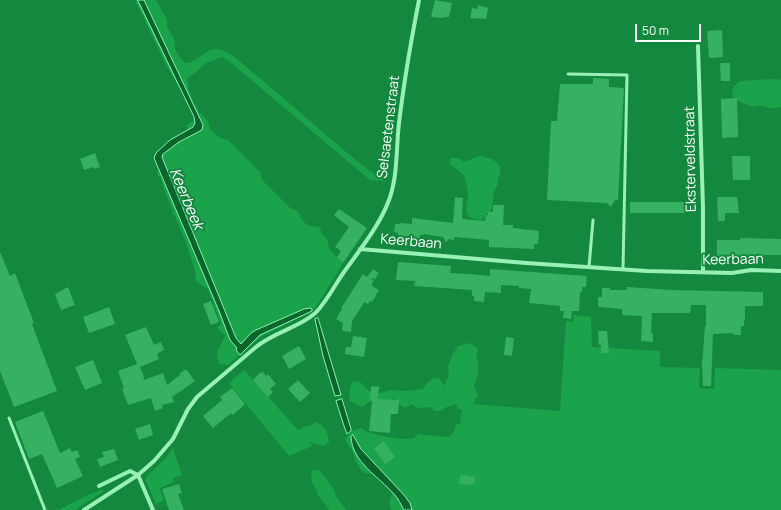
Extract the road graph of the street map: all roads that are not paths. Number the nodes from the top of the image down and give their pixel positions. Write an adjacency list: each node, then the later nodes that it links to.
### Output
1 (419, 0): 5 (street, Selsaetenstraat)
2 (698, 46): 9 (street, Eksterveldstraat)
3 (568, 74): 7 (lane)
4 (593, 220): 6 (lane)
5 (360, 249): 6 (street, Keerbaan); 11 (street, Keerbaan)
6 (589, 267): 7 (street, Keerbaan)
7 (623, 269): 9 (street, Keerbaan)
8 (781, 271): 9 (street, Keerbaan)
9 (702, 272)
10 (9, 418): 13 (lane)
11 (138, 475): 12 (street); 14 (street, Keerbaan); 15 (street)
12 (99, 486)
13 (45, 510)
14 (84, 510)
15 (153, 510)

